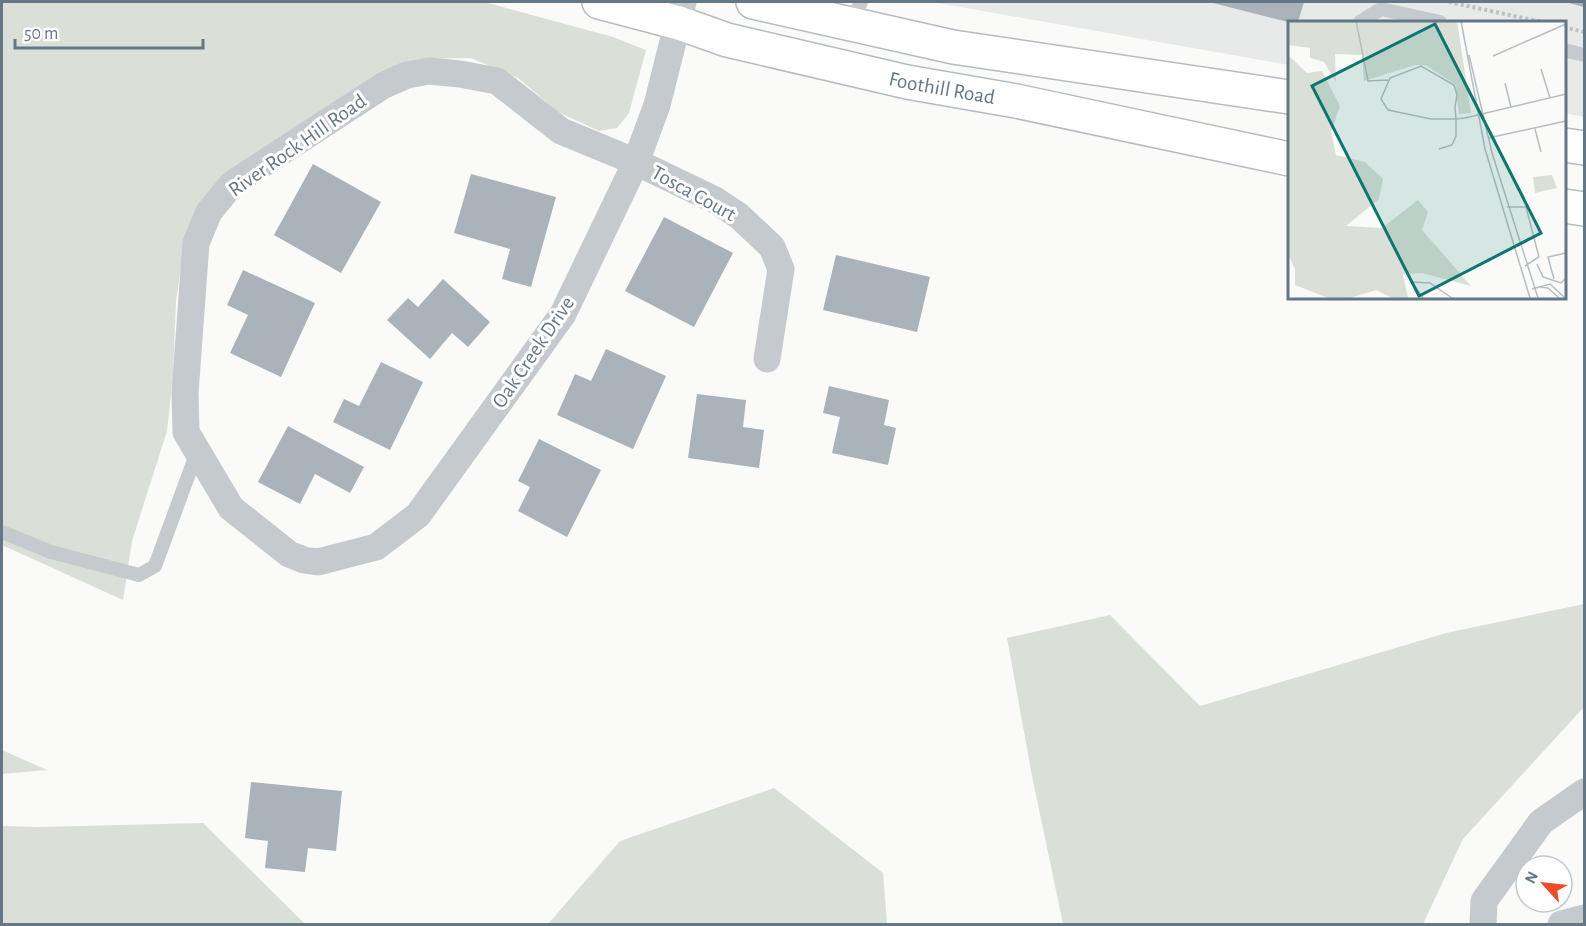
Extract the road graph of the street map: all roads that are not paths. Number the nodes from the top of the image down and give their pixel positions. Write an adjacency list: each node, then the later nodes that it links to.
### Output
1 (599, 2): 3 (main road, Foothill Road)
2 (753, 2): 4 (main road, Foothill Road)
3 (681, 12): 12 (main road, Foothill Road); 13 (street, Oak Creek Drive)
4 (856, 13): 9 (main road, Foothill Road)
5 (1362, 21): 6 (lane)
6 (1435, 21)
7 (1565, 50): 8 (lane)
8 (1584, 55)
9 (1288, 97)
10 (1565, 145): 11 (main road)
11 (1584, 148)
12 (1288, 159)
13 (636, 162): 16 (street, Tosca Court); 17 (street, River Rock Hill Road); 19 (street, Oak Creek Drive)
14 (1565, 206): 15 (main road)
15 (1584, 209)
16 (767, 359)
17 (197, 452): 18 (lane); 19 (street, River Rock Hill Road)
18 (2, 532)
19 (318, 562)
20 (1584, 792): 22 (street)
21 (1584, 918): 23 (street)
22 (1483, 924)
23 (1561, 924)

